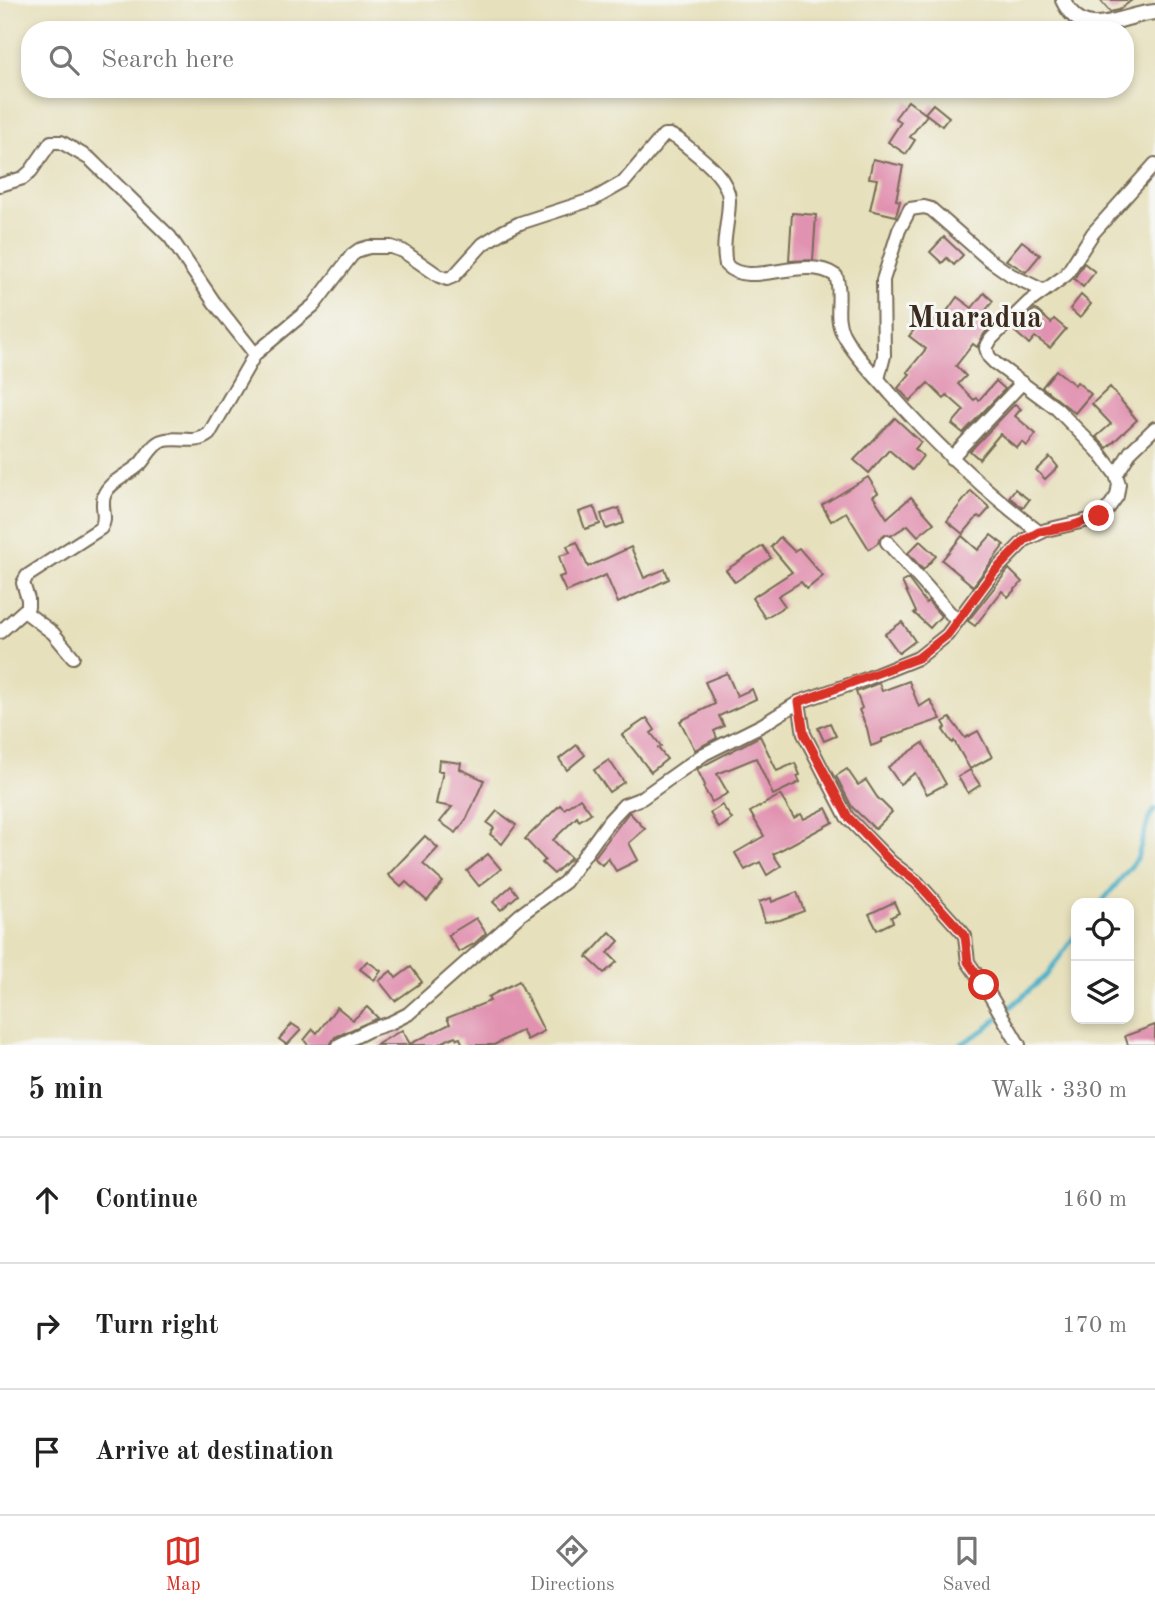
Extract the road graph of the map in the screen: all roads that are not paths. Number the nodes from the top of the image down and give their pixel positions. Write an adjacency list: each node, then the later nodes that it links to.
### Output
1 (1063, 0): 3 (street)
2 (1155, 12): 4 (street)
3 (1080, 21)
4 (1111, 21)
5 (1155, 164): 7 (street)
6 (0, 185): 8 (street)
7 (1044, 291): 9 (street); 10 (street)
8 (255, 354): 9 (street); 16 (street)
9 (877, 379): 12 (street)
10 (1022, 383): 12 (street); 13 (street)
11 (1155, 428): 13 (street)
12 (951, 458): 14 (street)
13 (1116, 475): 14 (street)
14 (1039, 532): 17 (street)
15 (887, 542): 17 (street)
16 (24, 611): 18 (street); 19 (street)
17 (957, 621): 20 (street)
18 (0, 632)
19 (74, 657)
20 (799, 702): 21 (street); 22 (street)
21 (339, 1045)
22 (1019, 1045)

